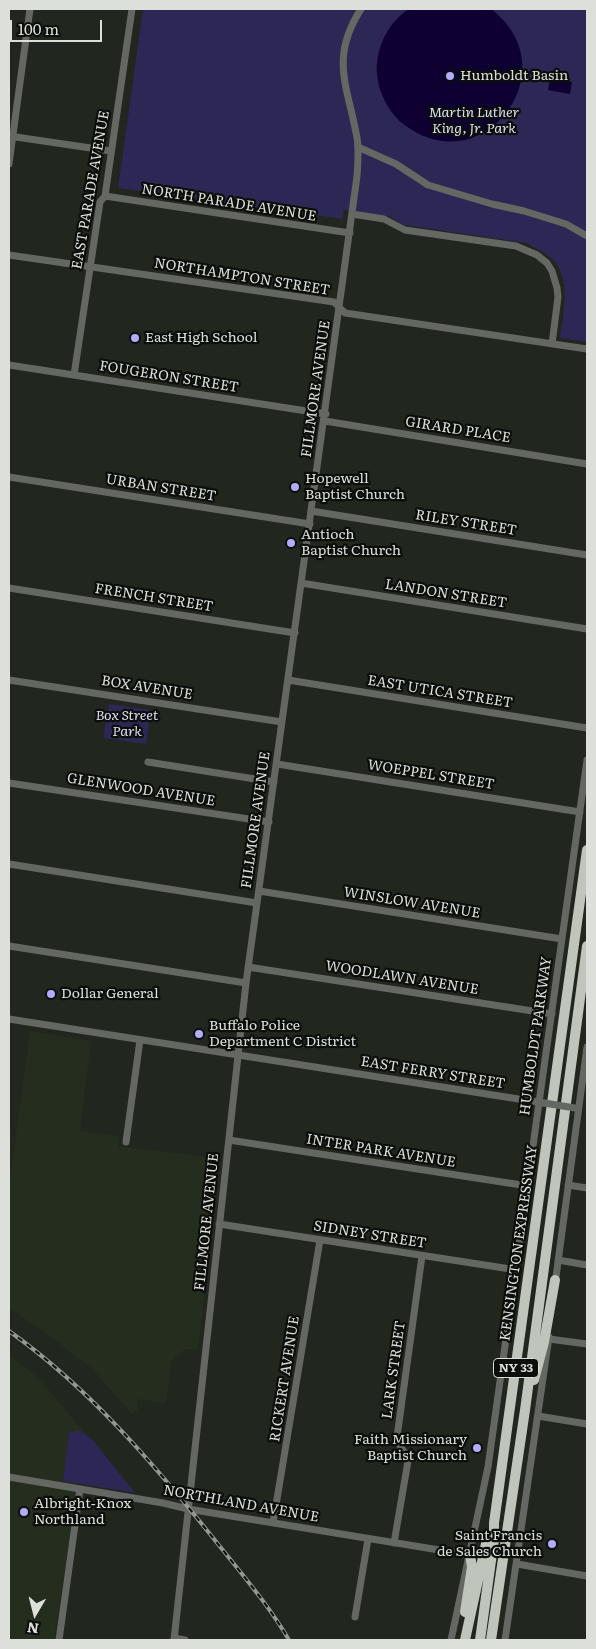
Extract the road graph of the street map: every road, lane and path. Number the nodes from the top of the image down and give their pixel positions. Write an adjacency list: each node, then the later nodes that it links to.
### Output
1 (30, 9): 4 (street)
2 (132, 9): 6 (street, EAST PARADE AVENUE)
3 (362, 9): 5 (street, FILLMORE AVENUE)
4 (11, 136): 6 (street); 7 (street)
5 (358, 147): 9 (street, FILLMORE AVENUE); 11 (street)
6 (112, 151): 8 (street, EAST PARADE AVENUE)
7 (9, 164)
8 (105, 196): 10 (street, NORTH PARADE AVENUE); 13 (street, EAST PARADE AVENUE)
9 (352, 214): 10 (street, FILLMORE AVENUE); 15 (street)
10 (350, 233): 14 (street, FILLMORE AVENUE)
11 (587, 236)
12 (9, 255): 13 (street, NORTHAMPTON STREET)
13 (90, 266): 14 (street, NORTHAMPTON STREET); 18 (street, EAST PARADE AVENUE)
14 (340, 308): 15 (street, NORTHAMPTON STREET); 19 (street, FILLMORE AVENUE)
15 (552, 344): 16 (street, NORTHAMPTON STREET)
16 (587, 349)
17 (9, 365): 18 (street, FOUGERON STREET)
18 (74, 375): 19 (street, FOUGERON STREET)
19 (325, 418): 20 (street, GIRARD PLACE); 22 (street, FILLMORE AVENUE)
20 (587, 464)
21 (9, 477): 23 (street, URBAN STREET)
22 (311, 511): 23 (street, FILLMORE AVENUE); 24 (street, RILEY STREET)
23 (310, 524): 25 (street, FILLMORE AVENUE)
24 (587, 555)
25 (301, 583): 27 (street, LANDON STREET); 28 (street, FILLMORE AVENUE)
26 (9, 588): 28 (street, FRENCH STREET)
27 (587, 629)
28 (295, 633): 30 (street, FILLMORE AVENUE)
29 (9, 680): 31 (street, BOX AVENUE)
30 (288, 680): 31 (street, FILLMORE AVENUE); 32 (street, EAST UTICA STREET)
31 (282, 722): 35 (street, FILLMORE AVENUE)
32 (587, 728)
33 (587, 760): 38 (street, HUMBOLDT PARKWAY)
34 (148, 762): 36 (street)
35 (277, 764): 36 (street, FILLMORE AVENUE); 38 (street, WOEPPEL STREET)
36 (274, 782): 39 (street, FILLMORE AVENUE)
37 (9, 783): 39 (street, GLENWOOD AVENUE)
38 (580, 812): 44 (street, HUMBOLDT PARKWAY)
39 (269, 822): 42 (street, FILLMORE AVENUE)
40 (587, 850): 78 (highway, KENSINGTON EXPRESSWAY / NY 33)
41 (9, 864): 43 (street)
42 (259, 891): 43 (street, FILLMORE AVENUE); 44 (street, WINSLOW AVENUE)
43 (257, 904): 47 (street, FILLMORE AVENUE)
44 (562, 938): 49 (street, HUMBOLDT PARKWAY)
45 (9, 946): 48 (street)
46 (587, 946): 71 (highway, KENSINGTON EXPRESSWAY / NY 33)
47 (248, 967): 48 (street, FILLMORE AVENUE); 49 (street, WOODLAWN AVENUE)
48 (246, 983): 53 (street, FILLMORE AVENUE)
49 (552, 1014): 54 (street, HUMBOLDT PARKWAY)
50 (9, 1019): 51 (street, EAST FERRY STREET)
51 (140, 1040): 53 (street, EAST FERRY STREET); 58 (street)
52 (587, 1047): 55 (street)
53 (238, 1056): 54 (street, EAST FERRY STREET); 57 (street, FILLMORE AVENUE)
54 (542, 1103): 55 (street, EAST FERRY STREET, bridge); 60 (street, HUMBOLDT PARKWAY)
55 (577, 1108): 56 (street, EAST FERRY STREET); 59 (street)
56 (587, 1110)
57 (229, 1140): 60 (street, INTER PARK AVENUE); 62 (street, FILLMORE AVENUE)
58 (126, 1142)
59 (568, 1185): 61 (street); 65 (street)
60 (528, 1186): 67 (street, HUMBOLDT PARKWAY)
61 (587, 1188)
62 (220, 1224): 63 (street, SIDNEY STREET); 76 (street, FILLMORE AVENUE)
63 (320, 1240): 64 (street, SIDNEY STREET); 77 (street, RICKERT AVENUE)
64 (422, 1256): 67 (street, SIDNEY STREET); 80 (street, LARK STREET)
65 (558, 1260): 66 (street); 68 (street)
66 (587, 1265)
67 (517, 1270): 81 (street, HUMBOLDT PARKWAY)
68 (555, 1280): 69 (street); 71 (highway)
69 (549, 1339): 70 (street); 72 (street)
70 (587, 1344)
71 (525, 1410): 92 (highway, KENSINGTON EXPRESSWAY / NY 33)
72 (538, 1416): 73 (street); 82 (street)
73 (587, 1424)
74 (9, 1477): 75 (street, NORTHLAND AVENUE)
75 (80, 1489): 76 (street, NORTHLAND AVENUE); 86 (street)
76 (188, 1509): 77 (street, NORTHLAND AVENUE); 85 (street, FILLMORE AVENUE)
77 (273, 1523): 79 (street, NORTHLAND AVENUE)
78 (494, 1523): 90 (highway); 91 (highway, KENSINGTON EXPRESSWAY / NY 33)
79 (368, 1539): 80 (street, NORTHLAND AVENUE); 84 (street)
80 (394, 1543): 81 (street, NORTHLAND AVENUE)
81 (470, 1555): 88 (street, HUMBOLDT PARKWAY); 89 (highway)
82 (517, 1564): 83 (street); 93 (street)
83 (587, 1576)
84 (355, 1618)
85 (174, 1639): 87 (street)
86 (60, 1640)
87 (186, 1640)
88 (451, 1640)
89 (461, 1640)
90 (465, 1640)
91 (480, 1640)
92 (491, 1640)
93 (505, 1640)

